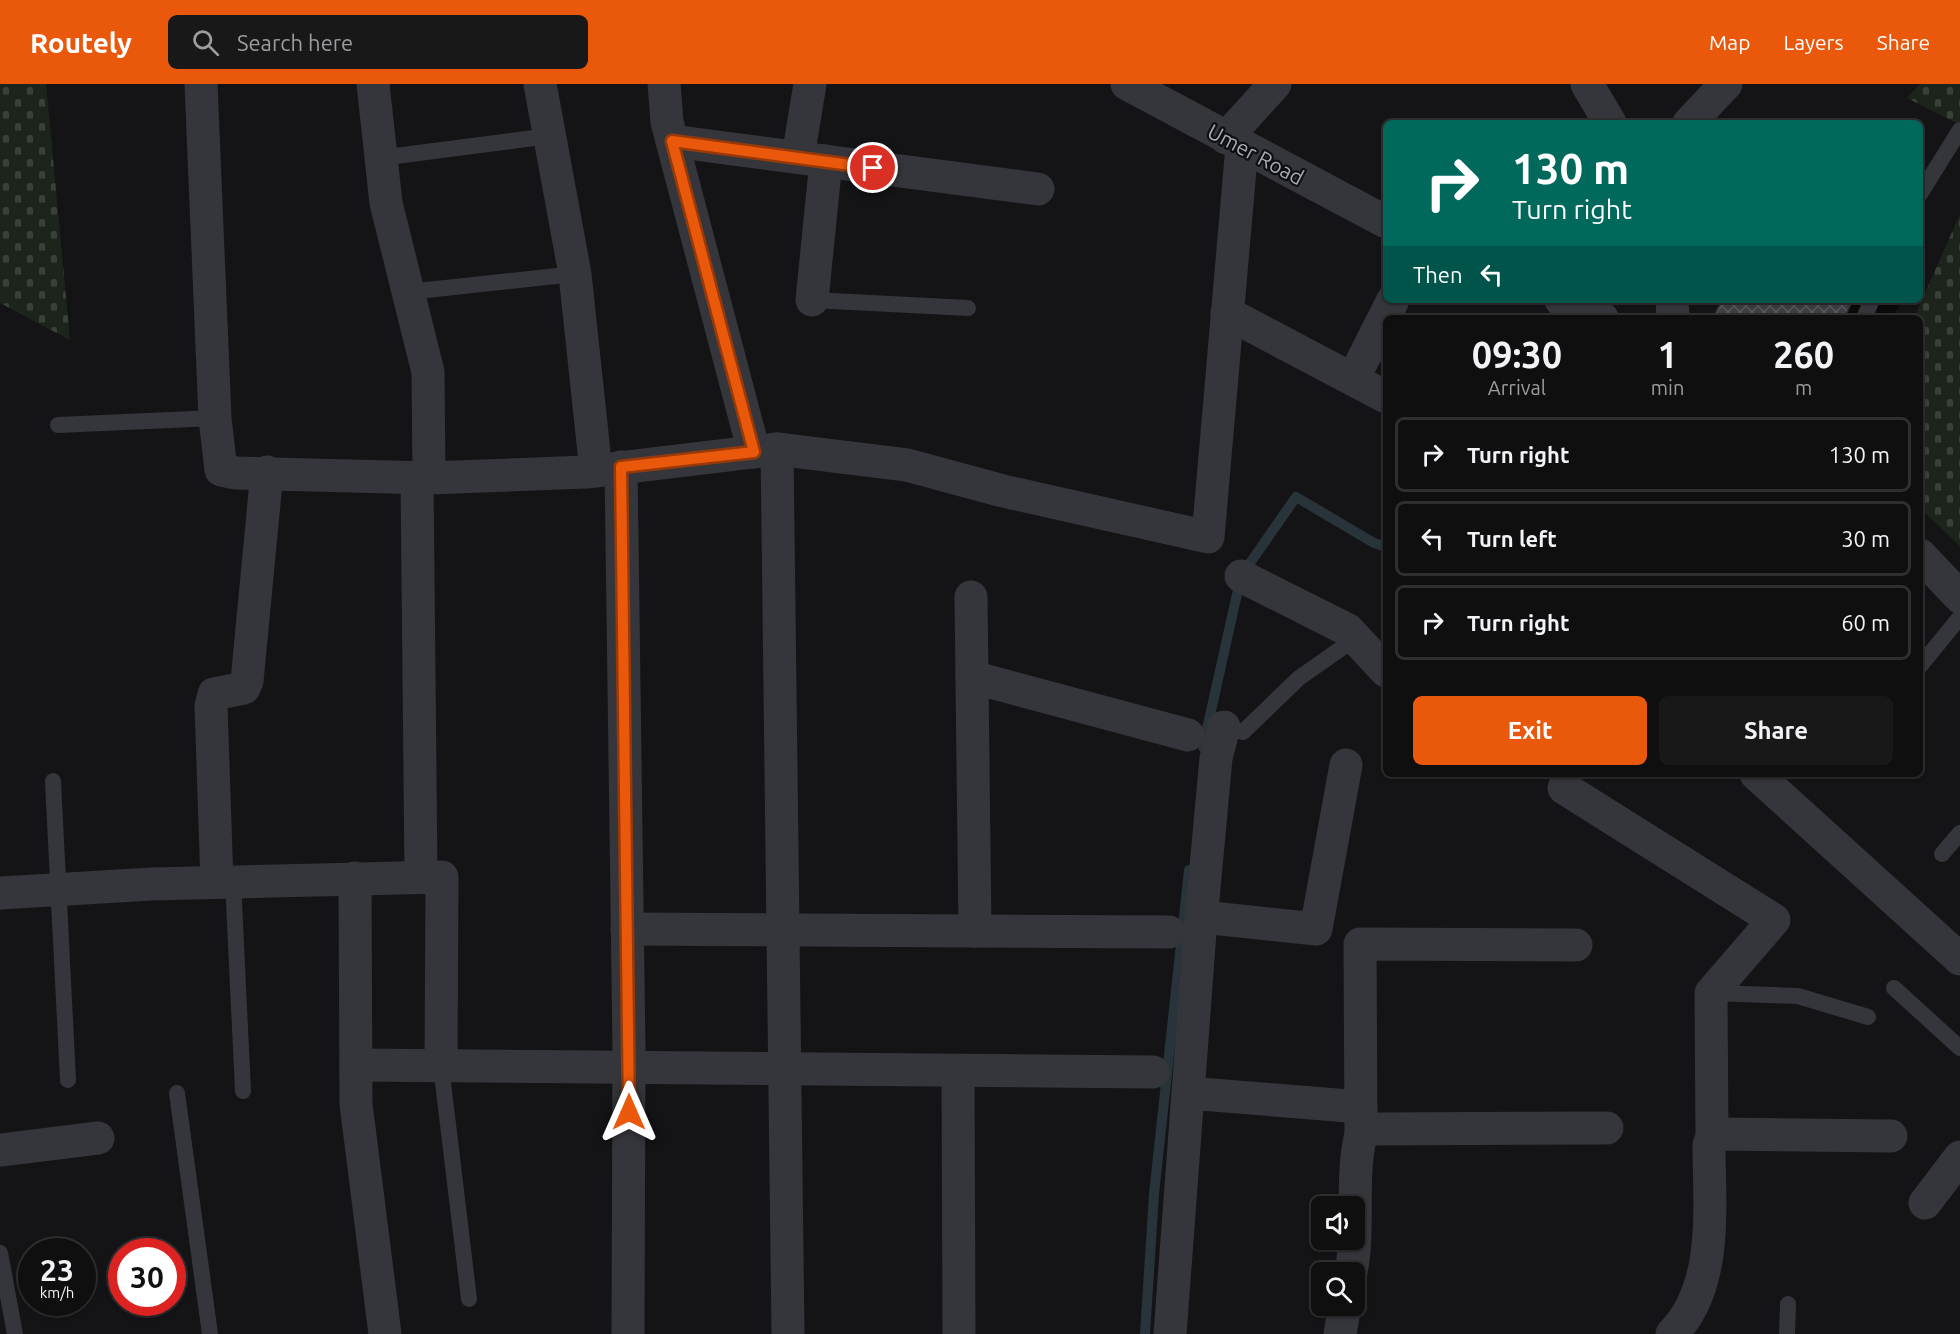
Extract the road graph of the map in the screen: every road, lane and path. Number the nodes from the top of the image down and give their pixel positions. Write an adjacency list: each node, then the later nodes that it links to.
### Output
1 (201, 84): 31 (street)
2 (373, 84): 16 (street)
3 (540, 84): 13 (street)
4 (663, 84): 14 (street)
5 (810, 84): 17 (street)
6 (1127, 84): 15 (street, Umer Road)
7 (1587, 84): 10 (street)
8 (1726, 84): 11 (street)
9 (1264, 90): 15 (street)
10 (1608, 120)
11 (1692, 120)
12 (1960, 130): 19 (lane)
13 (549, 136): 16 (lane); 21 (street)
14 (672, 141): 17 (street); 33 (street)
15 (1234, 142): 20 (street, Umer Road); 26 (street)
16 (380, 158): 22 (street)
17 (812, 159): 18 (street); 23 (street)
18 (1038, 189)
19 (1923, 189)
20 (1383, 220)
21 (575, 274): 22 (lane); 34 (street)
22 (408, 292): 36 (street)
23 (812, 300): 25 (lane)
24 (1568, 303): 27 (street)
25 (968, 308)
26 (1227, 313): 29 (street); 33 (street)
27 (1595, 315)
28 (1383, 320): 29 (street)
29 (1353, 379): 30 (street)
30 (1383, 395)
31 (215, 418): 32 (lane); 35 (street)
32 (58, 425)
33 (765, 450): 34 (street); 61 (street)
34 (608, 469): 36 (street); 60 (street)
35 (267, 472): 36 (street); 56 (street)
36 (423, 478): 54 (street)
37 (1923, 558): 40 (street)
38 (1241, 576): 42 (street)
39 (971, 597): 45 (street)
40 (1960, 597)
41 (1960, 617): 43 (lane)
42 (1356, 638): 44 (street); 46 (lane)
43 (1923, 662)
44 (1383, 668)
45 (972, 677): 47 (street); 62 (street)
46 (1224, 728): 59 (street)
47 (1188, 735)
48 (1346, 765): 59 (street)
49 (1759, 777): 65 (street)
50 (1560, 779): 67 (street)
51 (53, 780): 57 (lane)
52 (1960, 833): 53 (lane)
53 (1942, 854)
54 (414, 875): 55 (street); 71 (street)
55 (355, 878): 56 (street); 70 (street)
56 (225, 881): 57 (street); 77 (lane)
57 (58, 889): 58 (street); 76 (lane)
58 (0, 893)
59 (1202, 917): 79 (street)
60 (627, 929): 61 (street); 72 (street)
61 (782, 930): 62 (street); 73 (street)
62 (975, 931): 63 (street)
63 (1169, 932)
64 (1576, 945): 80 (street)
65 (1960, 959)
66 (1894, 988): 69 (lane)
67 (1711, 993): 68 (lane); 83 (street)
68 (1868, 1017)
69 (1960, 1048)
70 (356, 1065): 71 (street); 95 (street)
71 (441, 1066): 72 (street); 90 (lane)
72 (629, 1068): 73 (street); 96 (street)
73 (784, 1070): 74 (street); 97 (street)
74 (958, 1071): 75 (street); 98 (street)
75 (1153, 1072)
76 (68, 1080)
77 (243, 1091)
78 (177, 1093): 94 (lane)
79 (1188, 1093): 80 (street); 99 (street)
80 (1361, 1120): 81 (street); 89 (street)
81 (1607, 1128)
82 (1892, 1136): 83 (street)
83 (1712, 1137): 101 (street)
84 (98, 1138): 85 (street)
85 (0, 1150)
86 (1960, 1157): 87 (street)
87 (1925, 1203)
88 (0, 1253): 93 (lane)
89 (1353, 1262)
90 (469, 1299)
91 (1788, 1304): 102 (lane)
92 (1343, 1316): 100 (street)
93 (15, 1334)
94 (210, 1334)
95 (385, 1334)
96 (628, 1334)
97 (788, 1334)
98 (959, 1334)
99 (1170, 1334)
100 (1340, 1334)
101 (1672, 1334)
102 (1787, 1334)

